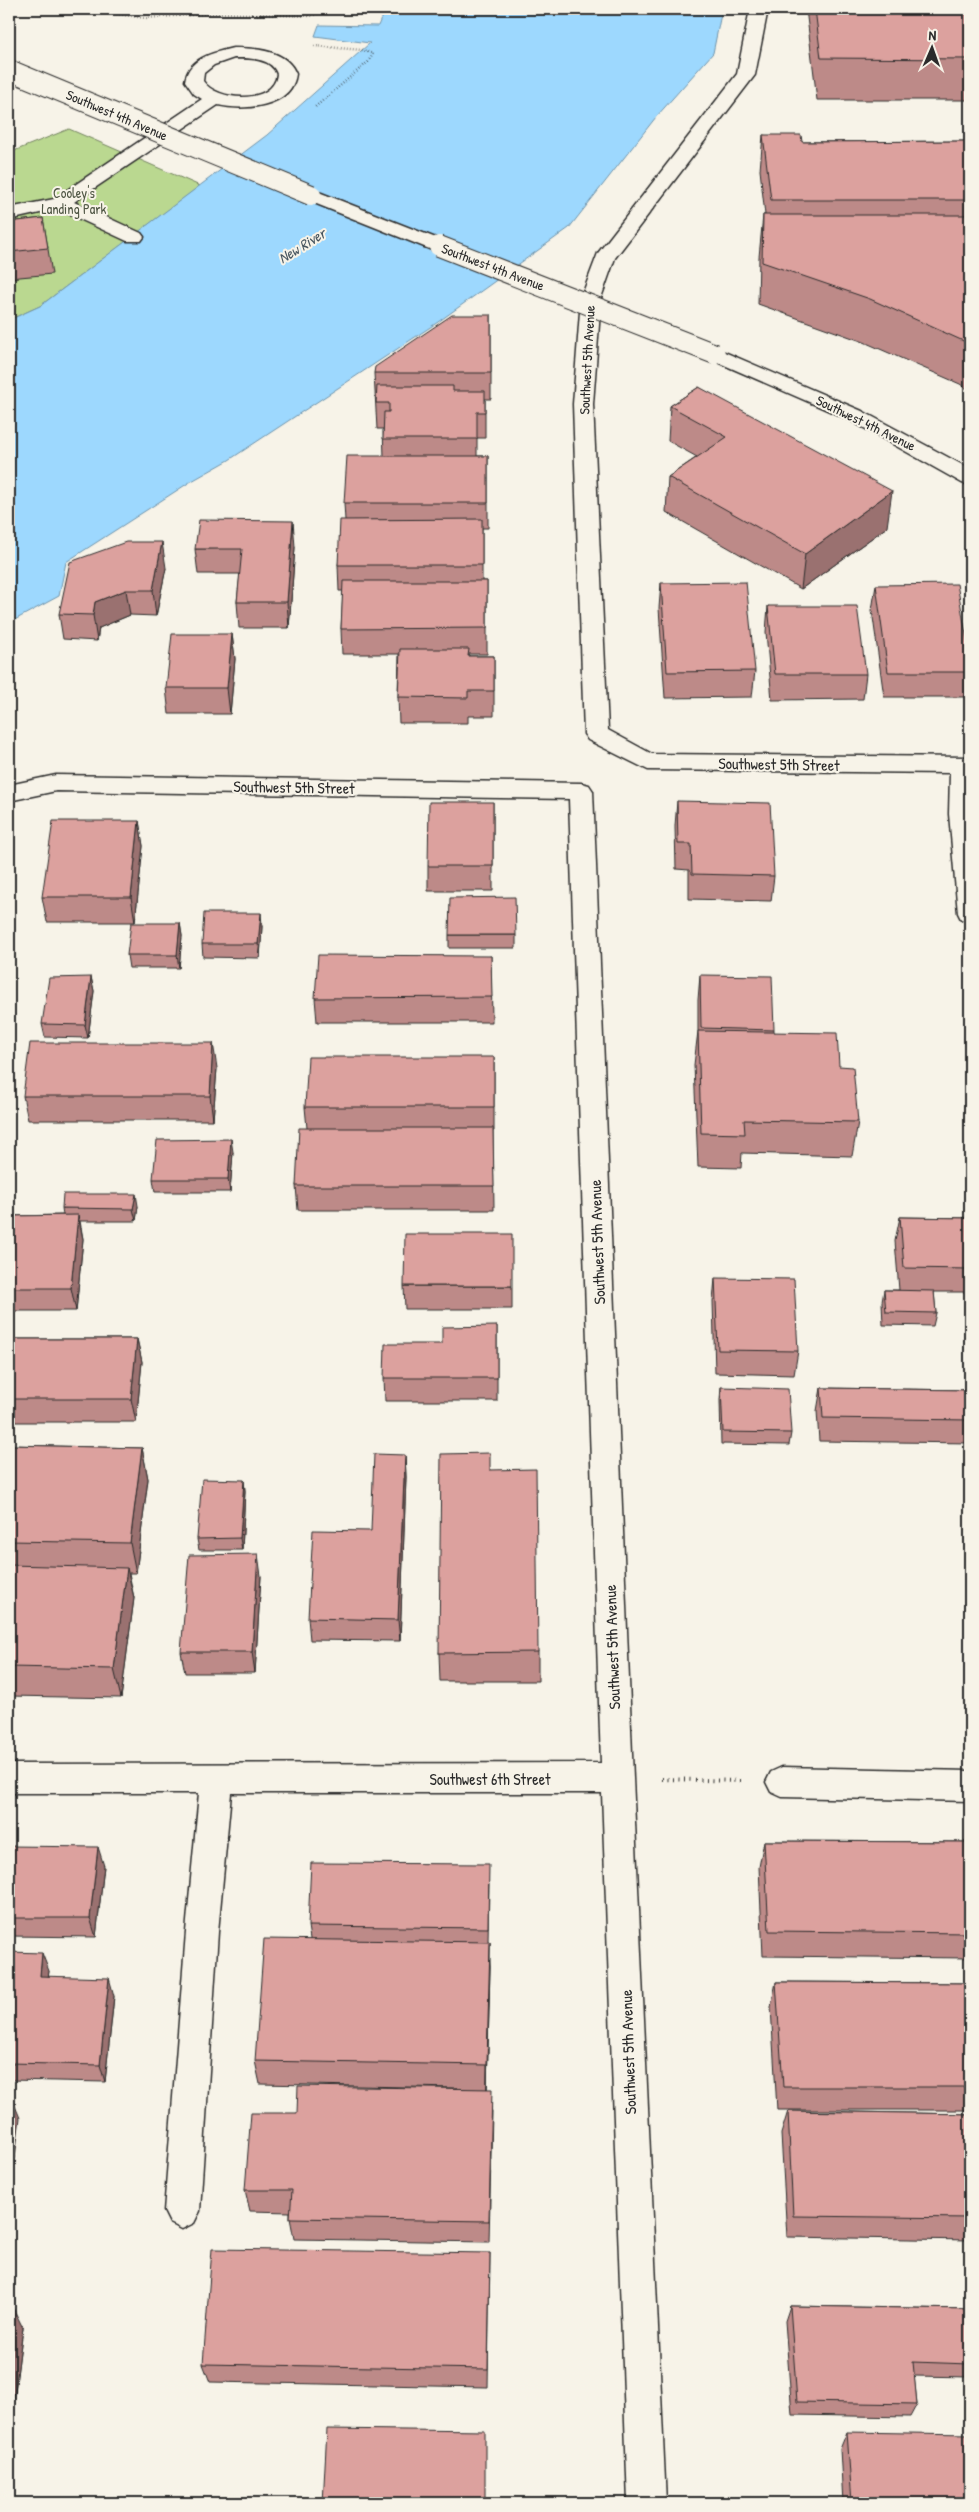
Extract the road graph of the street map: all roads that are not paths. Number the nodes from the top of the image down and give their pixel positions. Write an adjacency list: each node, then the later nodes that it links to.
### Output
1 (759, 9): 8 (street, Southwest 5th Avenue)
2 (9, 70): 7 (street, Southwest 4th Avenue, bridge)
3 (214, 99): 3 (street); 4 (street)
4 (60, 203): 5 (street); 6 (street)
5 (9, 214)
6 (134, 237)
7 (970, 478)
8 (596, 734): 9 (street, Southwest 5th Street)
9 (966, 765): 12 (street)
10 (581, 791): 11 (street, Southwest 5th Street); 13 (street, Southwest 5th Avenue)
11 (9, 792)
12 (970, 913)
13 (617, 1778): 15 (street, Southwest 6th Street); 19 (street, Southwest 5th Avenue)
14 (9, 1779): 15 (street, Southwest 6th Street)
15 (216, 1780): 18 (street)
16 (782, 1782): 17 (street)
17 (970, 1786)
18 (182, 2211)
19 (647, 2503)

